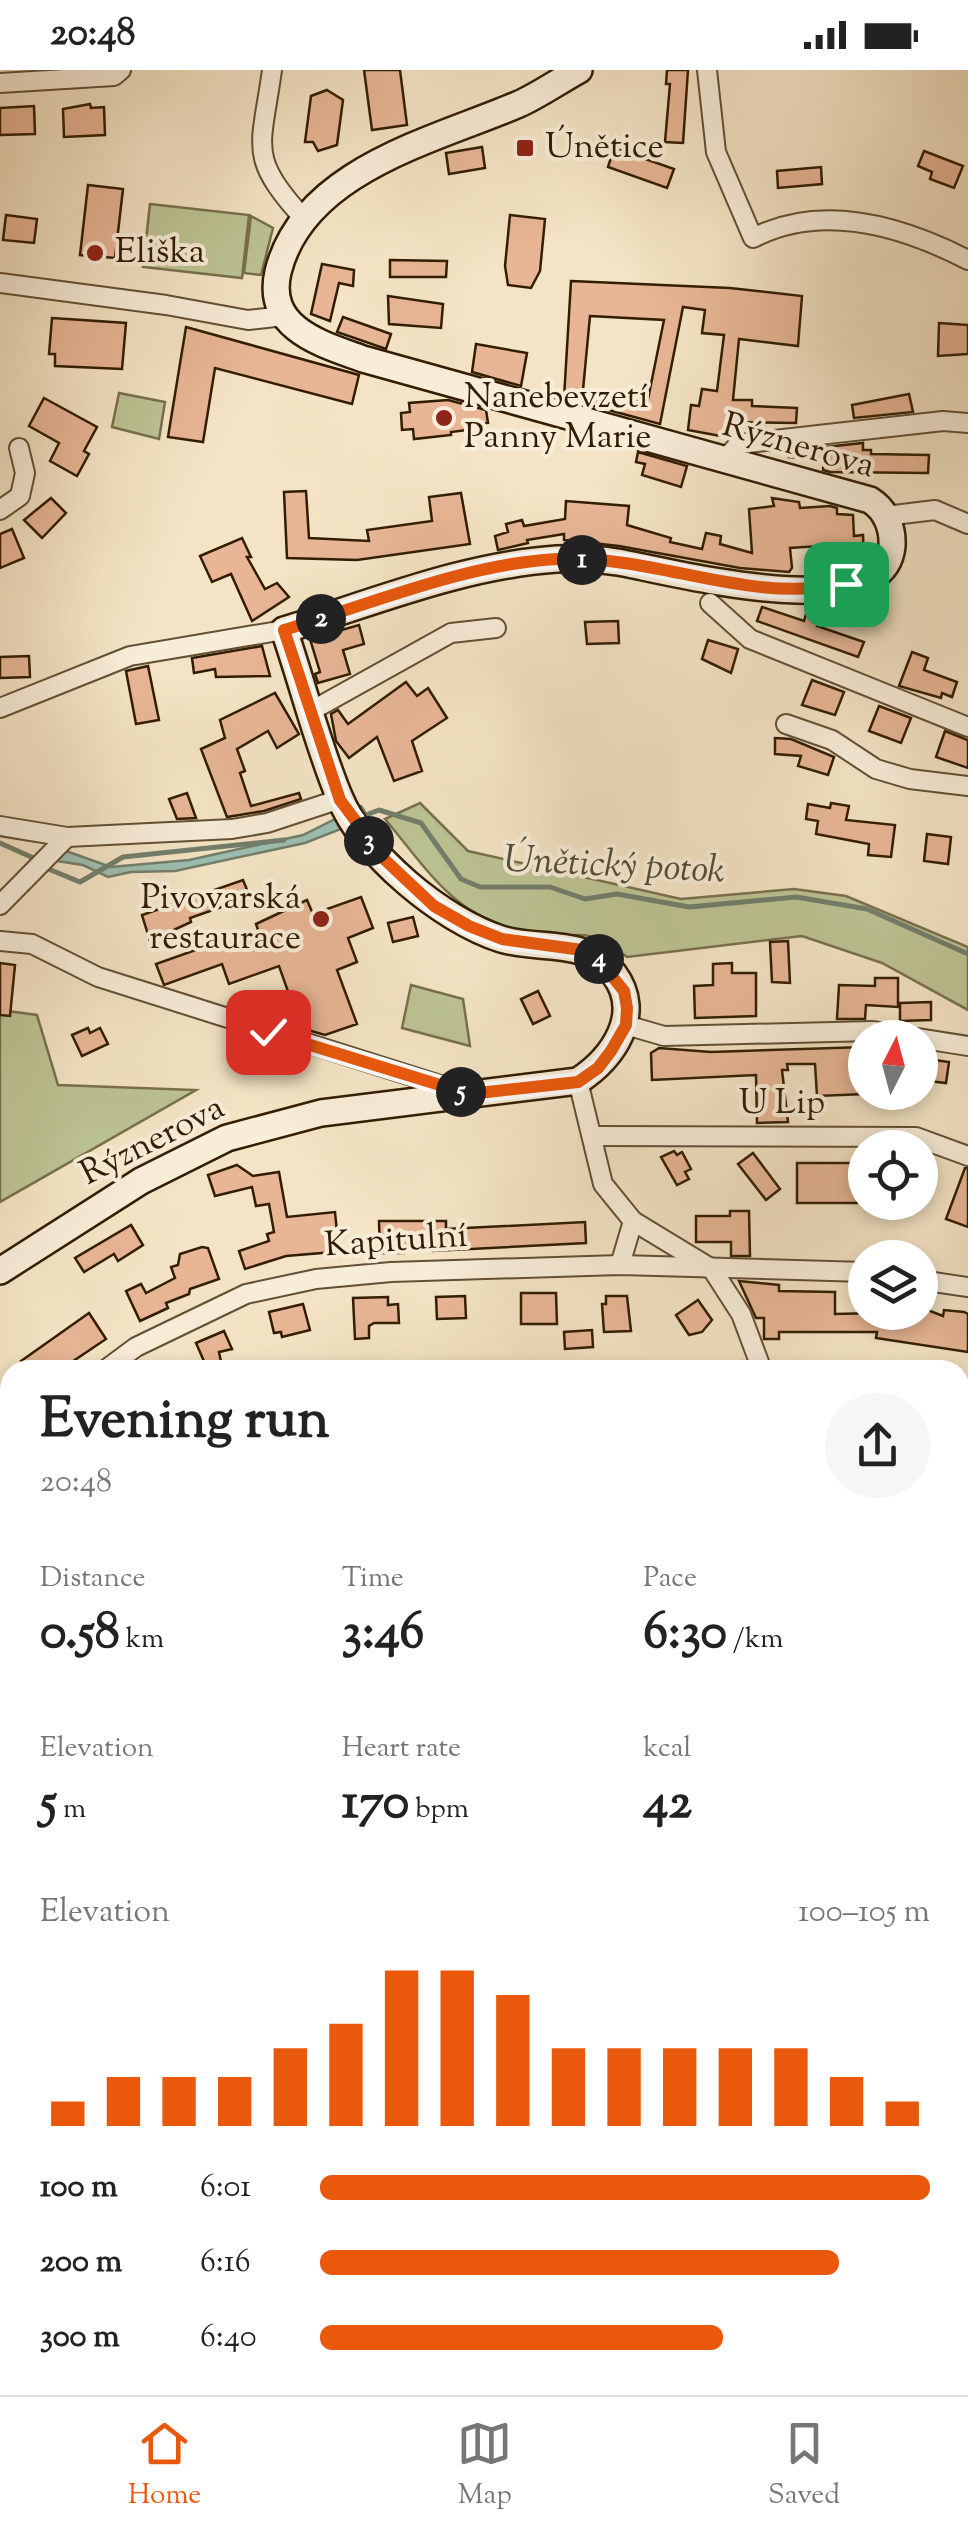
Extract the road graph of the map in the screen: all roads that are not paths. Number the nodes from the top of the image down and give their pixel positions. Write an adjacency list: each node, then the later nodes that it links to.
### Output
1 (121, 70): 5 (street)
2 (272, 70): 6 (street)
3 (579, 70): 6 (street)
4 (707, 70): 7 (street)
5 (0, 83)
6 (305, 220): 9 (street)
7 (968, 260)
8 (0, 284): 9 (street)
9 (284, 316): 12 (street, Rýznerova)
10 (968, 423): 12 (street)
11 (19, 448): 13 (street)
12 (722, 462): 14 (street, Rýznerova)
13 (0, 510)
14 (886, 516): 15 (street); 18 (street, Rýznerova)
15 (968, 524)
16 (710, 603): 22 (street)
17 (496, 628): 20 (street)
18 (284, 630): 19 (street); 20 (street)
19 (0, 708)
20 (311, 711): 24 (street)
21 (786, 724): 23 (street)
22 (968, 727)
23 (968, 786)
24 (340, 800): 26 (street); 29 (street)
25 (0, 826): 26 (street)
26 (64, 840): 27 (street)
27 (0, 905)
28 (0, 942): 32 (street)
29 (626, 1025): 30 (street); 31 (street)
30 (968, 1046)
31 (578, 1082): 32 (street, Rýznerova); 33 (street)
32 (469, 1094): 38 (street, Rýznerova)
33 (592, 1136): 34 (street, U Lip); 35 (street)
34 (968, 1156)
35 (633, 1221): 36 (street); 37 (street)
36 (620, 1264): 37 (street, Kapitulní); 42 (street, Kapitulní)
37 (712, 1269): 39 (street, Kapitulní); 43 (street)
38 (0, 1272)
39 (848, 1272)
40 (938, 1283): 41 (street)
41 (968, 1287)
42 (118, 1360)
43 (758, 1360)

